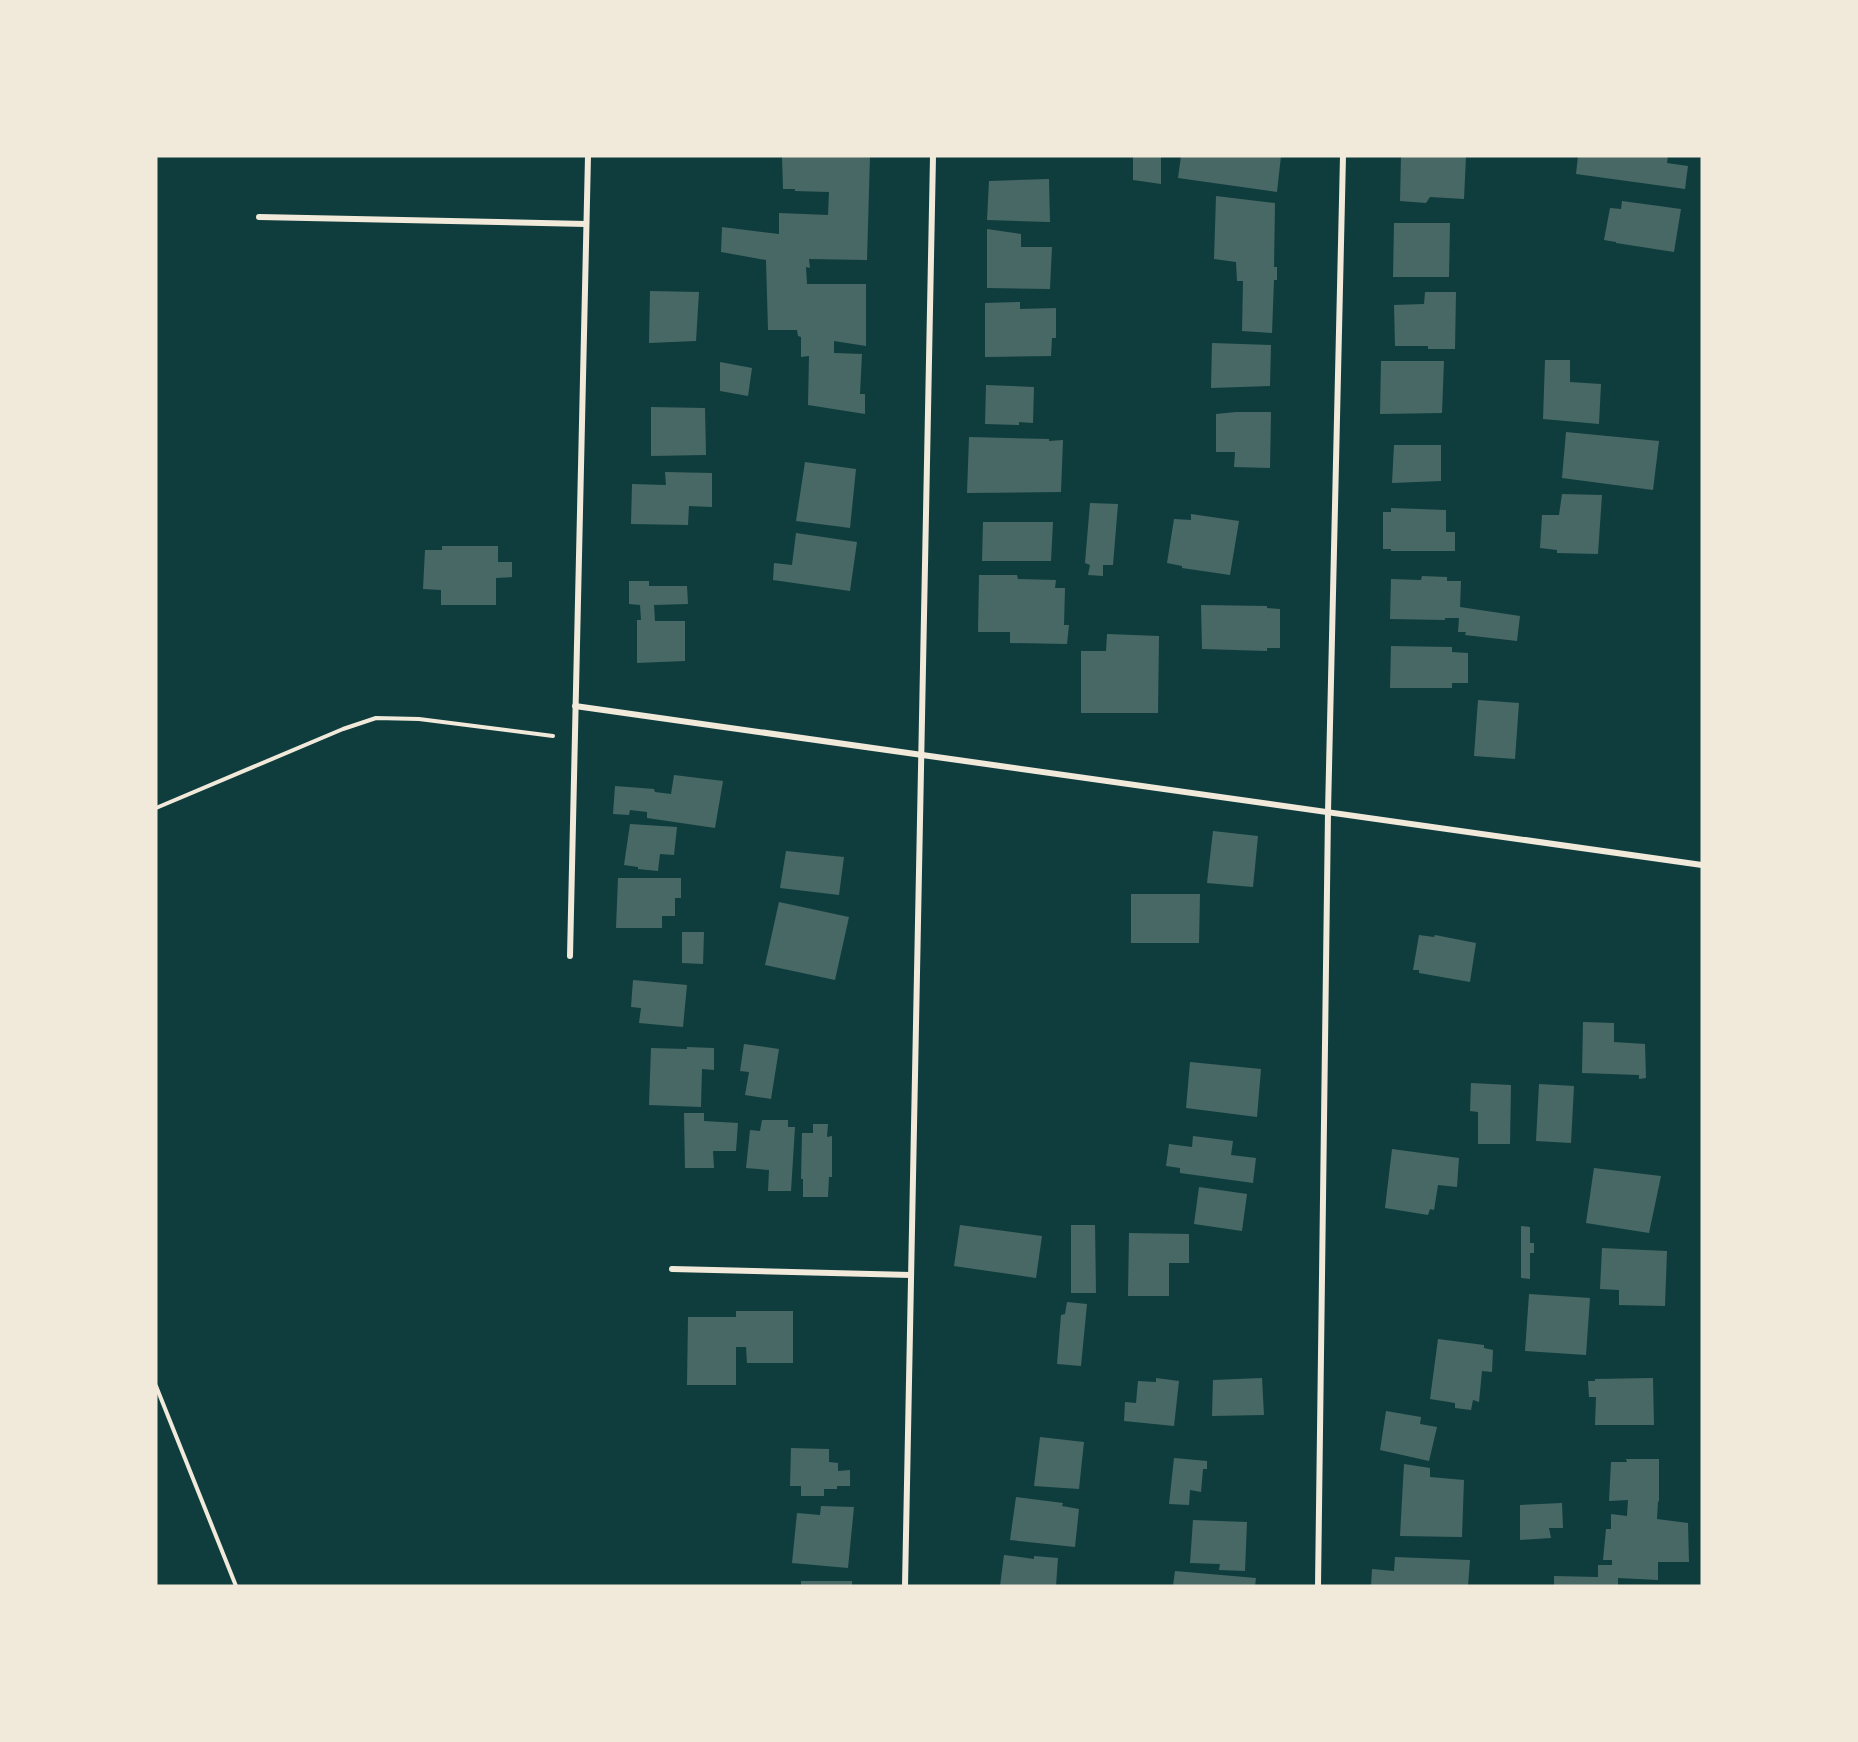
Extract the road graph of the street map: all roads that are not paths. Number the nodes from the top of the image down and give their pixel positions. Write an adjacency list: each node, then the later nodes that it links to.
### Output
1 (588, 156): 5 (street)
2 (933, 156): 7 (street)
3 (1343, 156): 8 (street)
4 (259, 217): 5 (street)
5 (586, 224): 6 (street)
6 (575, 706): 7 (street); 10 (street)
7 (921, 755): 8 (street); 12 (street)
8 (1328, 812): 9 (street); 14 (street)
9 (1702, 865)
10 (570, 956)
11 (672, 1269): 12 (street)
12 (911, 1275): 13 (street)
13 (905, 1586)
14 (1318, 1586)

